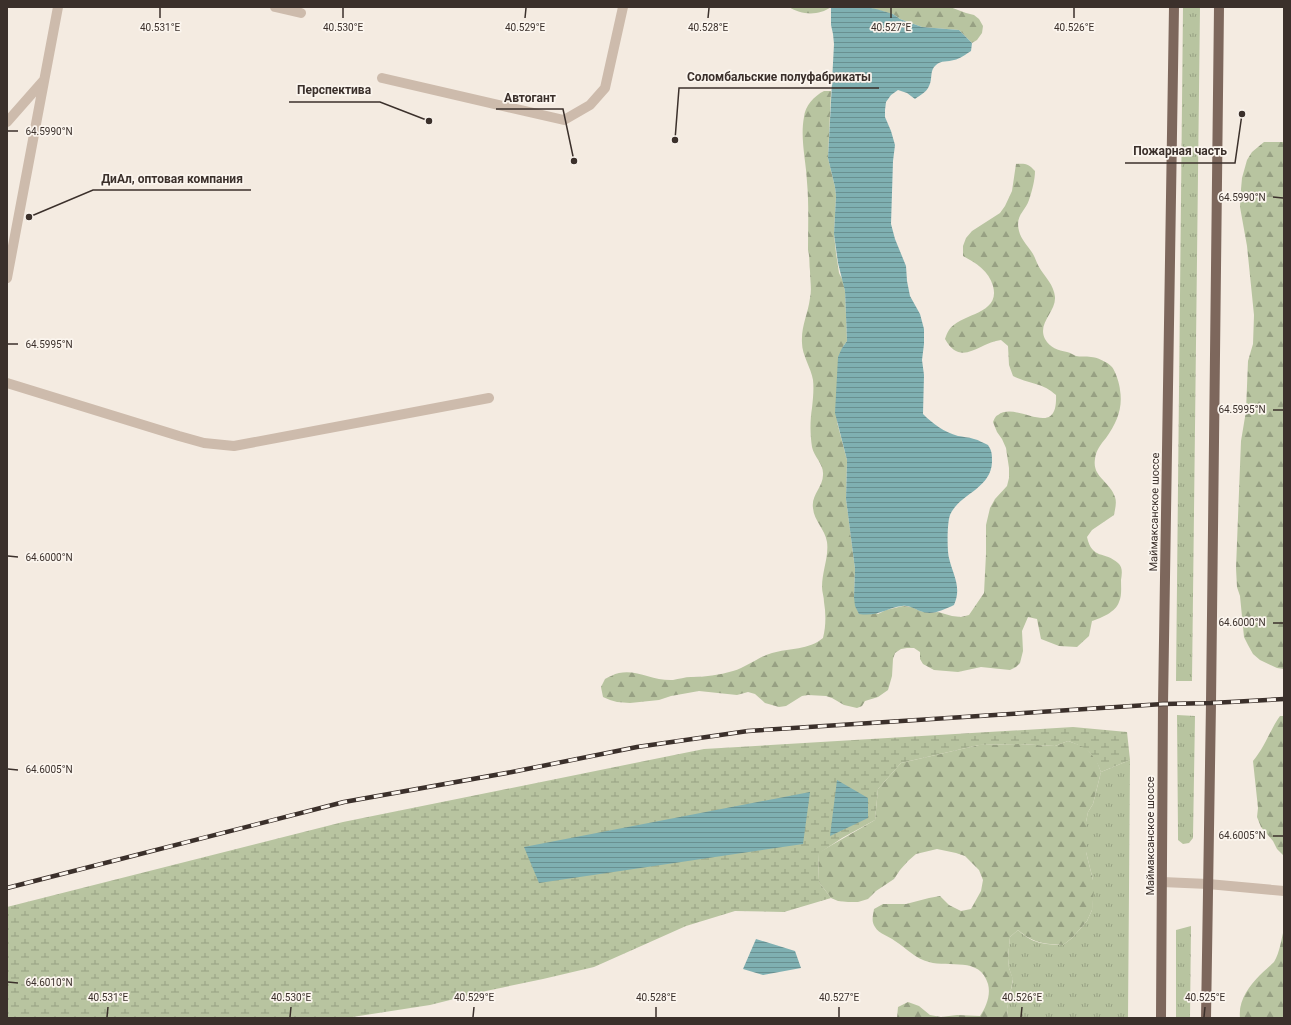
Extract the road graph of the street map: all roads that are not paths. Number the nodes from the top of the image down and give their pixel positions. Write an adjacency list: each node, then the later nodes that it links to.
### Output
1 (58, 7): 8 (lane)
2 (275, 7): 6 (lane)
3 (623, 7): 7 (lane)
4 (1174, 7): 13 (main road, Маймаксанское шоссе)
5 (1219, 7): 14 (main road)
6 (301, 13)
7 (382, 78)
8 (44, 80): 9 (lane); 10 (lane)
9 (7, 122)
10 (7, 278)
11 (7, 382): 12 (lane)
12 (489, 398)
13 (1162, 882): 14 (lane); 16 (main road, Маймаксанское шоссе)
14 (1208, 884): 15 (lane); 17 (main road)
15 (1284, 891)
16 (1161, 1018)
17 (1206, 1018)

